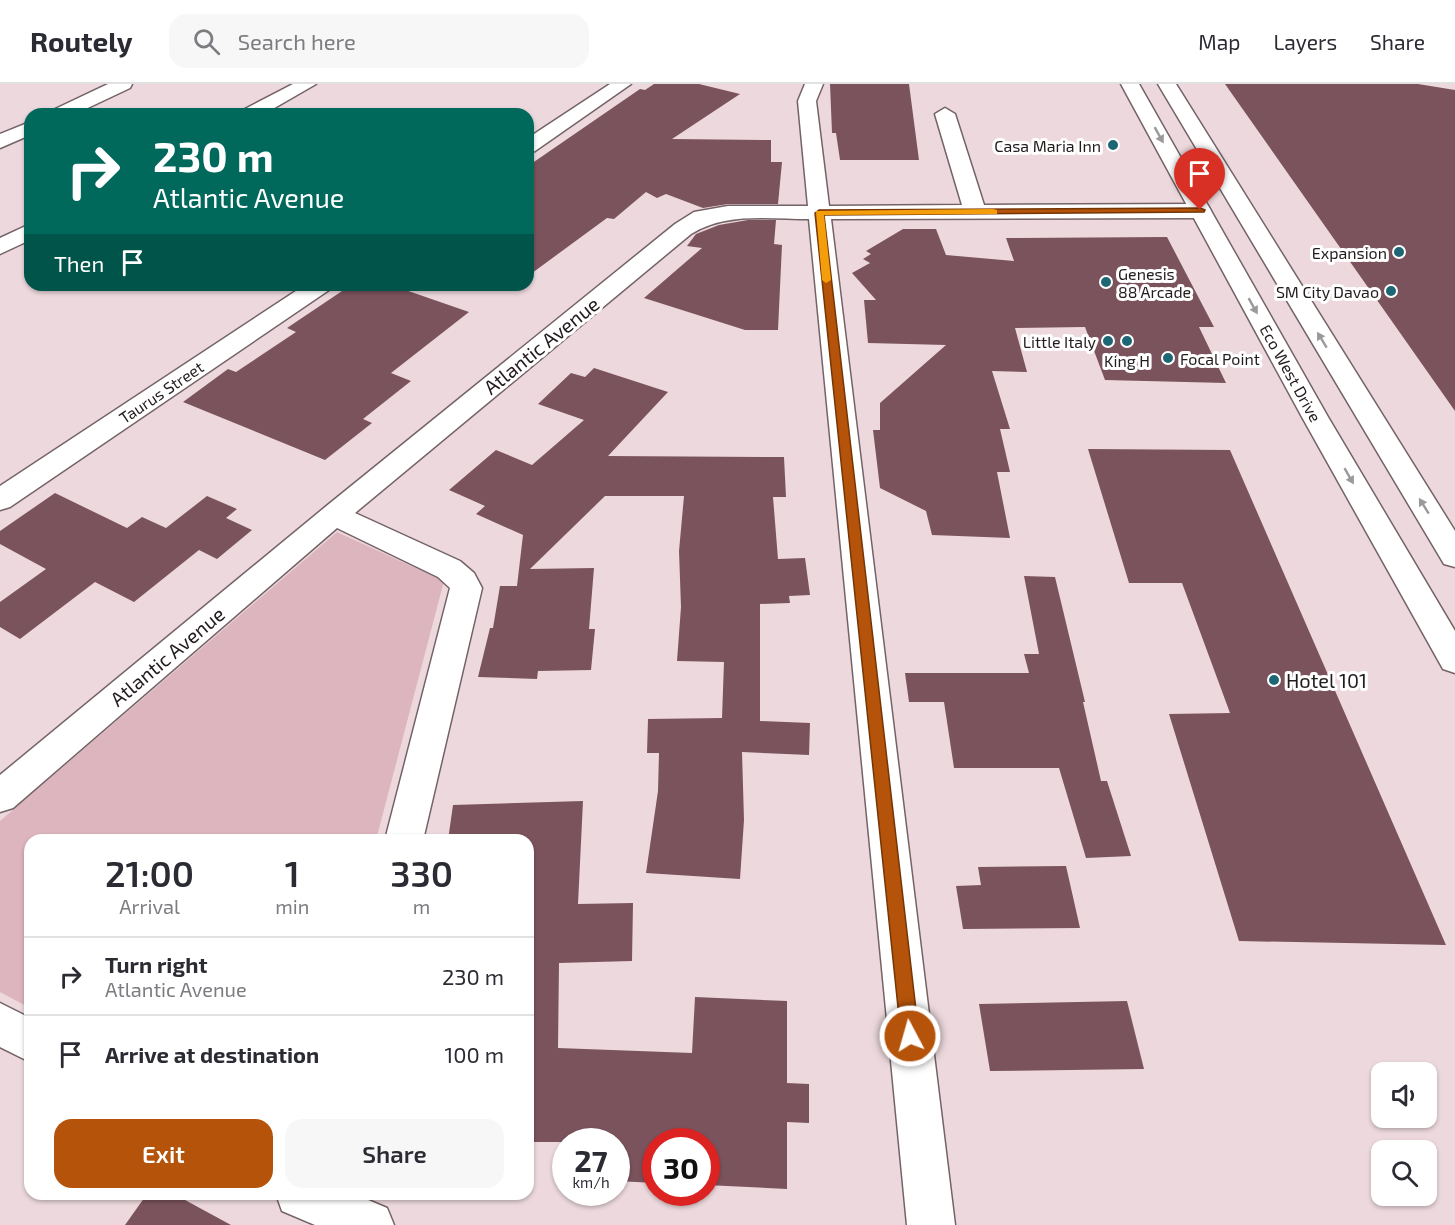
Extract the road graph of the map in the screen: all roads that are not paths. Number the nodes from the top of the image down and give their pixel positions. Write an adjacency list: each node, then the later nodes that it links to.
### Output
1 (123, 84): 7 (street)
2 (306, 84): 8 (street)
3 (622, 84): 12 (street)
4 (814, 84): 16 (street)
5 (1130, 84): 13 (street, Eco West Drive, one-way to 13)
6 (1167, 84): 14 (street)
7 (73, 108)
8 (261, 108)
9 (945, 114): 15 (street)
10 (24, 131): 11 (street)
11 (0, 142)
12 (534, 143)
13 (1200, 210): 14 (street, Atlantic Avenue); 15 (street, Atlantic Avenue); 20 (street, Eco West Drive, one-way to 20)
14 (1244, 210): 21 (street, one-way to 14)
15 (975, 212): 16 (street, Atlantic Avenue)
16 (819, 213): 23 (street, Atlantic Avenue); 32 (street)
17 (24, 234): 18 (street)
18 (0, 247)
19 (312, 291): 22 (street, Taurus Street)
20 (1315, 417): 21 (street); 25 (street, Eco West Drive, one-way to 25)
21 (1370, 419): 24 (street, one-way to 21)
22 (0, 500)
23 (334, 516): 26 (street, Atlantic Avenue); 27 (street)
24 (1455, 556)
25 (1455, 660)
26 (0, 797)
27 (405, 834)
28 (0, 1024): 29 (street)
29 (24, 1038)
30 (316, 1200): 31 (street)
31 (370, 1225)
32 (931, 1225)

